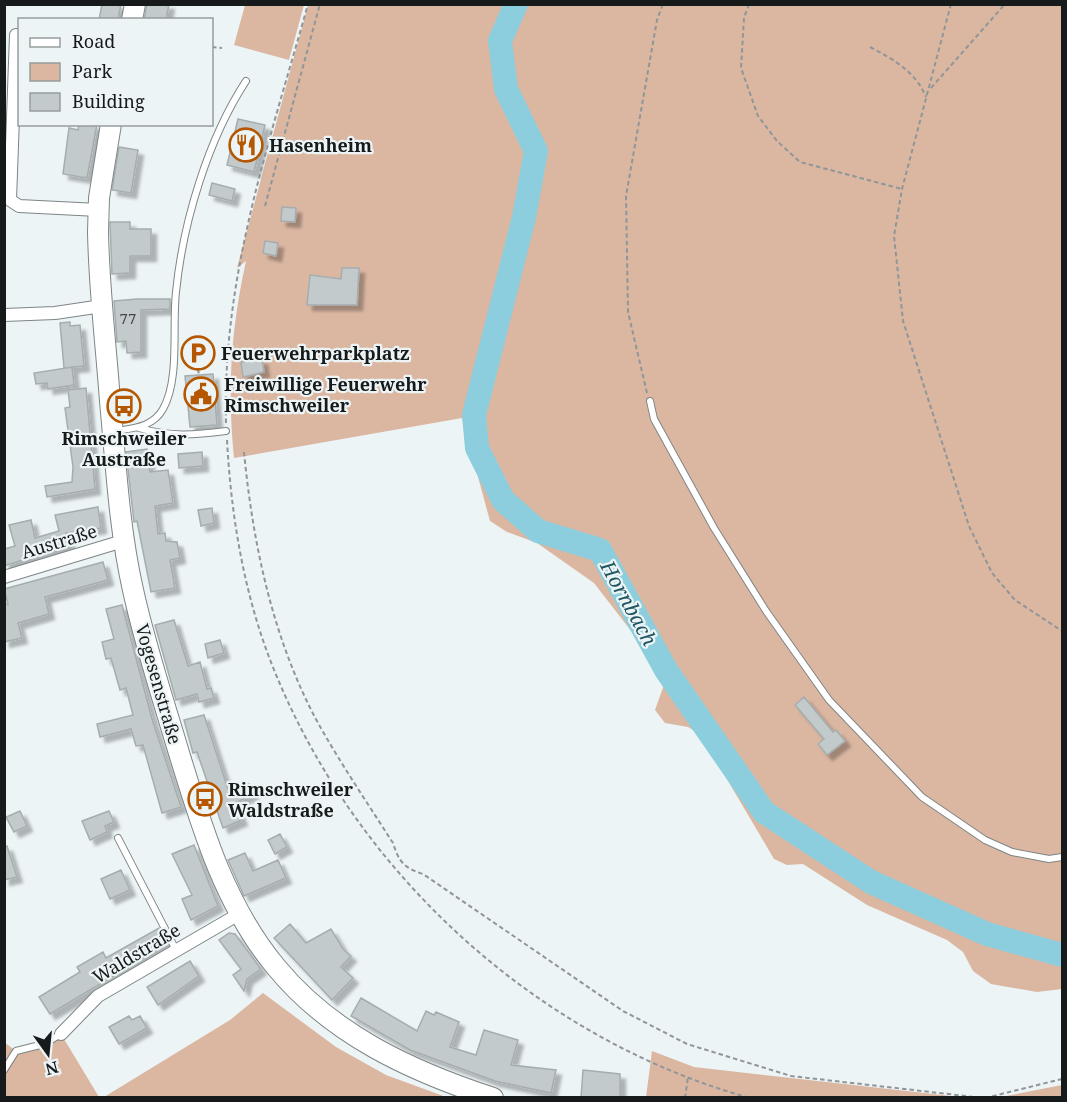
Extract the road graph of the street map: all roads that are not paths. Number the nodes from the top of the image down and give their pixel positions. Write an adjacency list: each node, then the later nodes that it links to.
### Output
1 (16, 35): 4 (street)
2 (246, 81): 8 (lane)
3 (111, 126): 4 (main road, Vogesenstraße)
4 (98, 210): 5 (main road, Vogesenstraße)
5 (102, 306): 6 (street); 10 (main road, Vogesenstraße)
6 (4, 315)
7 (650, 401): 14 (lane)
8 (138, 428): 9 (lane); 10 (lane)
9 (226, 430)
10 (113, 431): 11 (main road, Vogesenstraße)
11 (123, 541): 12 (street, Austraße); 15 (main road, Vogesenstraße)
12 (4, 577)
13 (118, 838): 16 (lane)
14 (1062, 857)
15 (239, 914): 16 (street, Waldstraße); 19 (main road, Vogesenstraße)
16 (177, 950): 17 (street, Waldstraße)
17 (61, 1034): 18 (lane)
18 (4, 1070)
19 (493, 1098)

